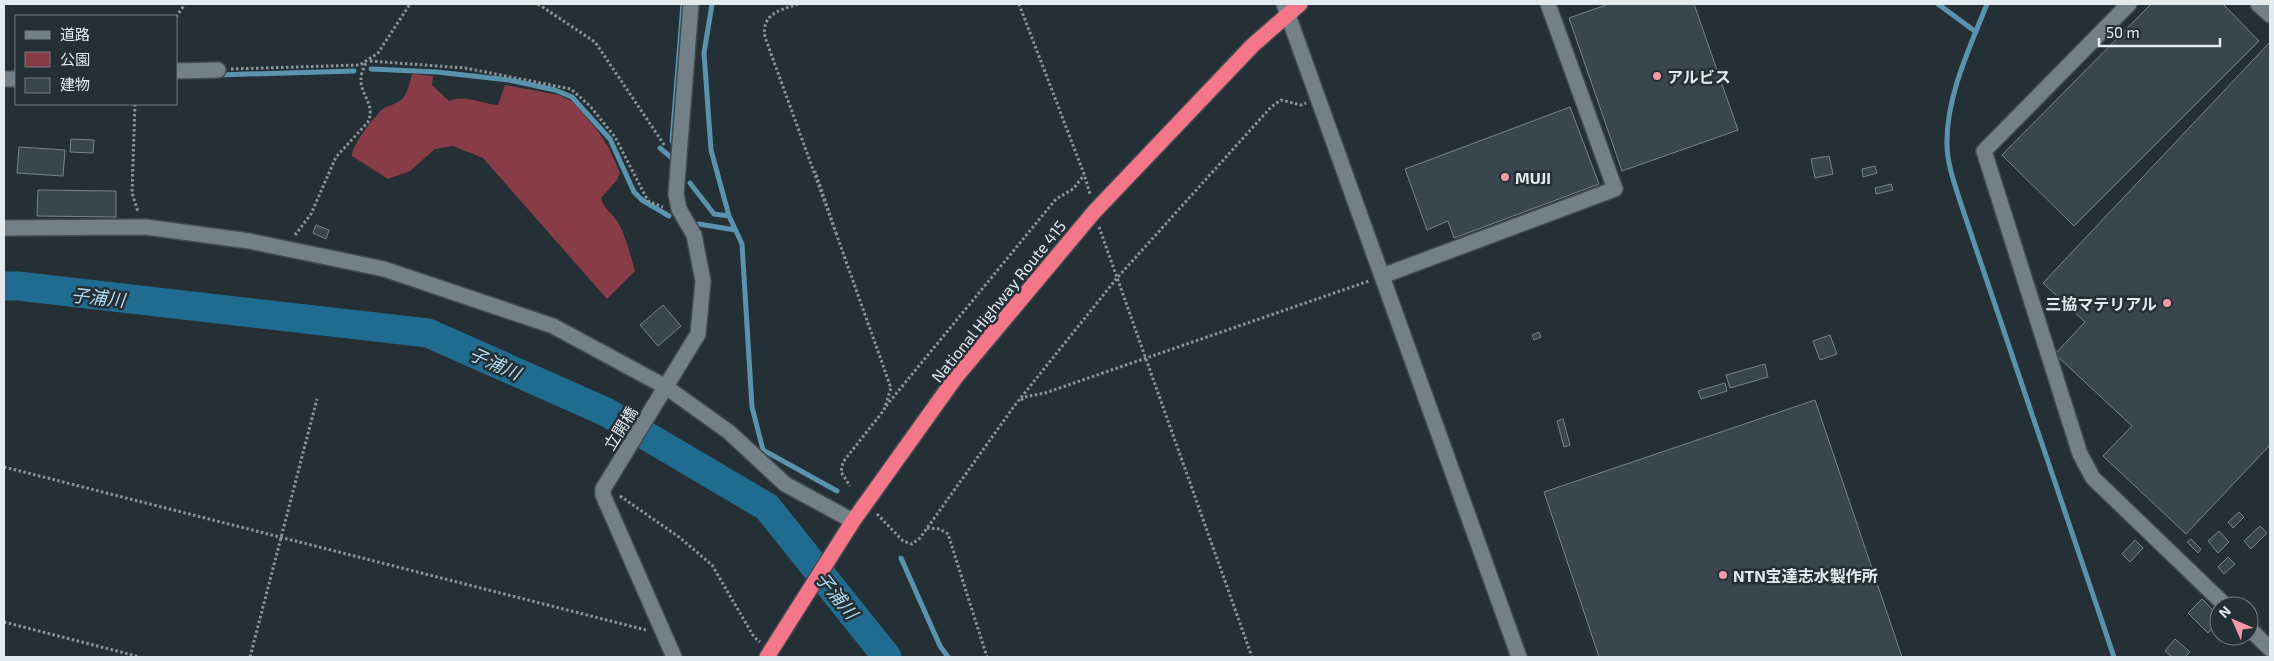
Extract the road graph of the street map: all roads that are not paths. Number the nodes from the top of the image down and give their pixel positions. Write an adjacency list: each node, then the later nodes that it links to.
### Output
1 (691, 4): 12 (street, 立開橋)
2 (1300, 4): 6 (highway, National Highway Route 415)
3 (1548, 4): 11 (street)
4 (2129, 4): 14 (street)
5 (2258, 4): 7 (street)
6 (1286, 9): 11 (street); 13 (highway, National Highway Route 415)
7 (2270, 15)
8 (218, 70): 9 (street)
9 (178, 71)
10 (4, 228): 12 (street)
11 (1382, 276): 19 (street)
12 (664, 390): 13 (street); 18 (street, 立開橋)
13 (852, 521): 17 (highway, National Highway Route 415)
14 (2216, 596)
15 (2259, 638): 16 (street)
16 (2270, 649)
17 (771, 651)
18 (674, 657)
19 (1519, 657)

